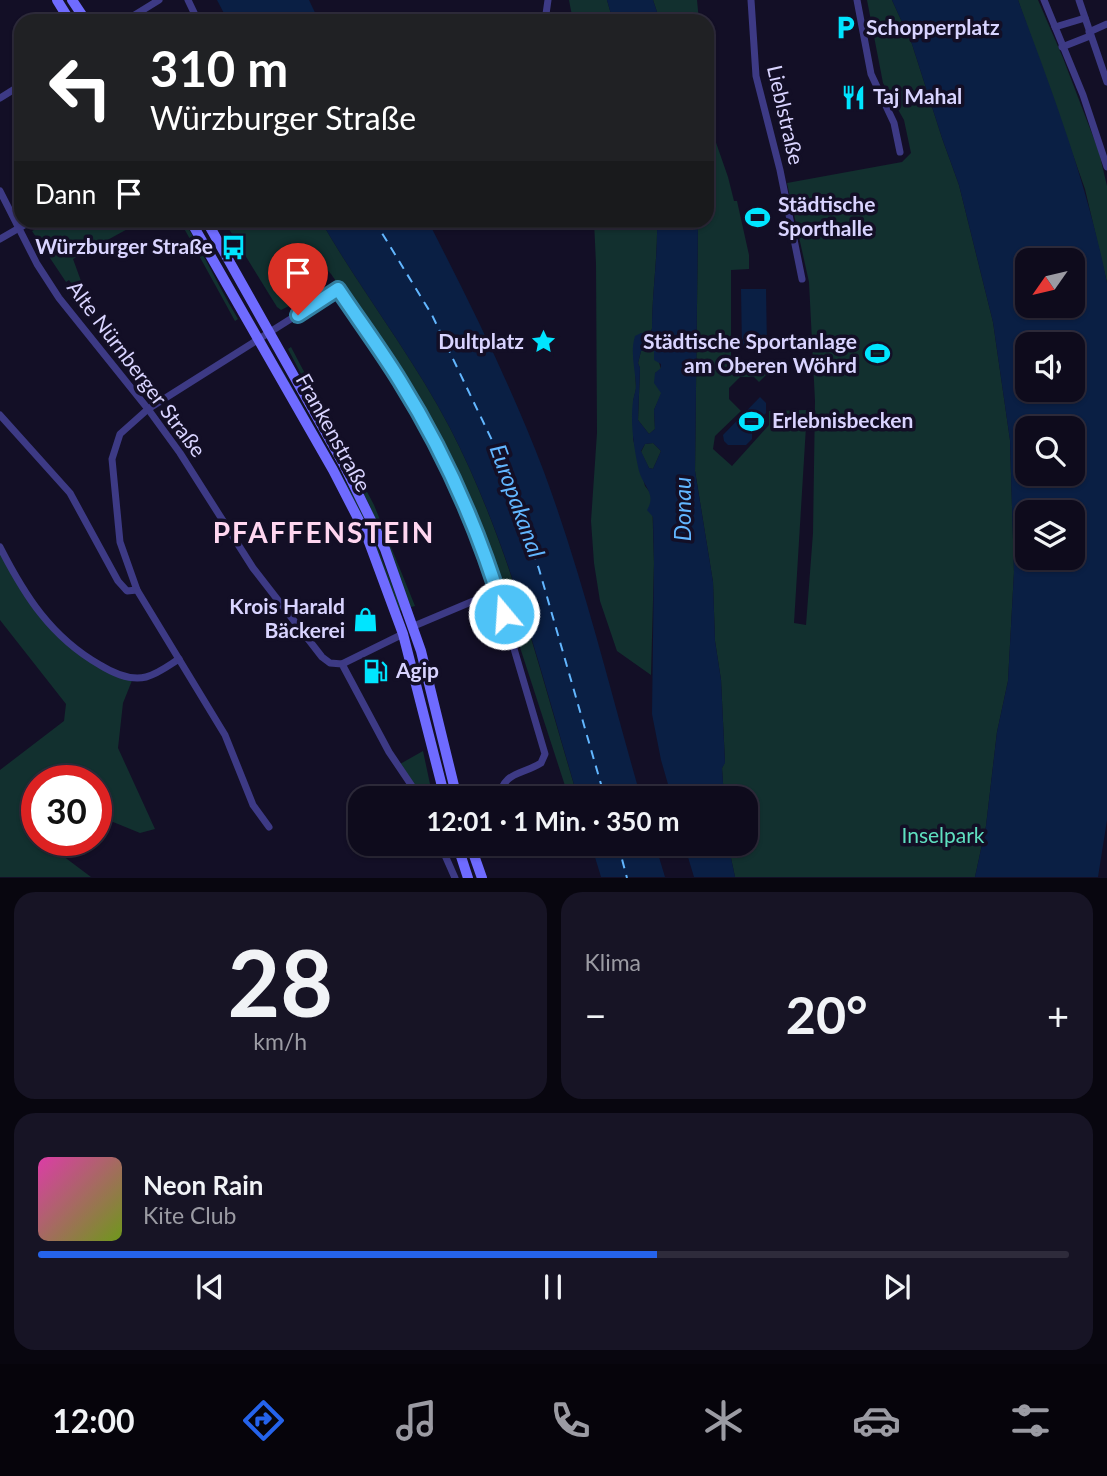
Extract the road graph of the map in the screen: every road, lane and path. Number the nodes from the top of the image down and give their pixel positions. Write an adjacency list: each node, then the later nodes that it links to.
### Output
1 (159, 0): 6 (street)
2 (751, 0): 22 (street, Lieblstraße)
3 (857, 0): 14 (street)
4 (1044, 0): 9 (street)
5 (1079, 0): 7 (street)
6 (136, 14)
7 (1084, 18): 9 (street); 10 (street)
8 (1107, 24): 10 (street)
9 (1055, 27): 11 (street)
10 (1090, 34): 11 (street); 12 (street)
11 (1062, 47): 13 (street)
12 (1107, 82)
13 (1104, 145): 15 (street)
14 (900, 152)
15 (1107, 167)
16 (0, 191): 17 (street, Alte Nürnberger Straße)
17 (14, 221)
18 (17, 228): 21 (street); 25 (street, Alte Nürnberger Straße)
19 (195, 228): 24 (main road, Frankenstraße)
20 (211, 228): 23 (main road, Frankenstraße)
21 (0, 239)
22 (802, 279)
23 (270, 331): 24 (street); 29 (street); 30 (main road, Frankenstraße)
24 (258, 338): 25 (street); 31 (main road, Frankenstraße)
25 (148, 409): 28 (street); 33 (street, Alte Nürnberger Straße)
26 (0, 415): 28 (street)
27 (0, 547): 32 (street)
28 (138, 590): 32 (street)
29 (497, 591): 30 (street); 37 (street)
30 (414, 626): 36 (main road, Frankenstraße)
31 (403, 634): 33 (street); 35 (main road, Frankenstraße)
32 (179, 659): 38 (street)
33 (342, 664): 34 (street)
34 (412, 786)
35 (442, 786)
36 (454, 786)
37 (502, 786)
38 (269, 827)
39 (445, 856): 42 (street)
40 (461, 856): 43 (main road)
41 (474, 856): 44 (main road)
42 (455, 877)
43 (468, 877)
44 (482, 877)

